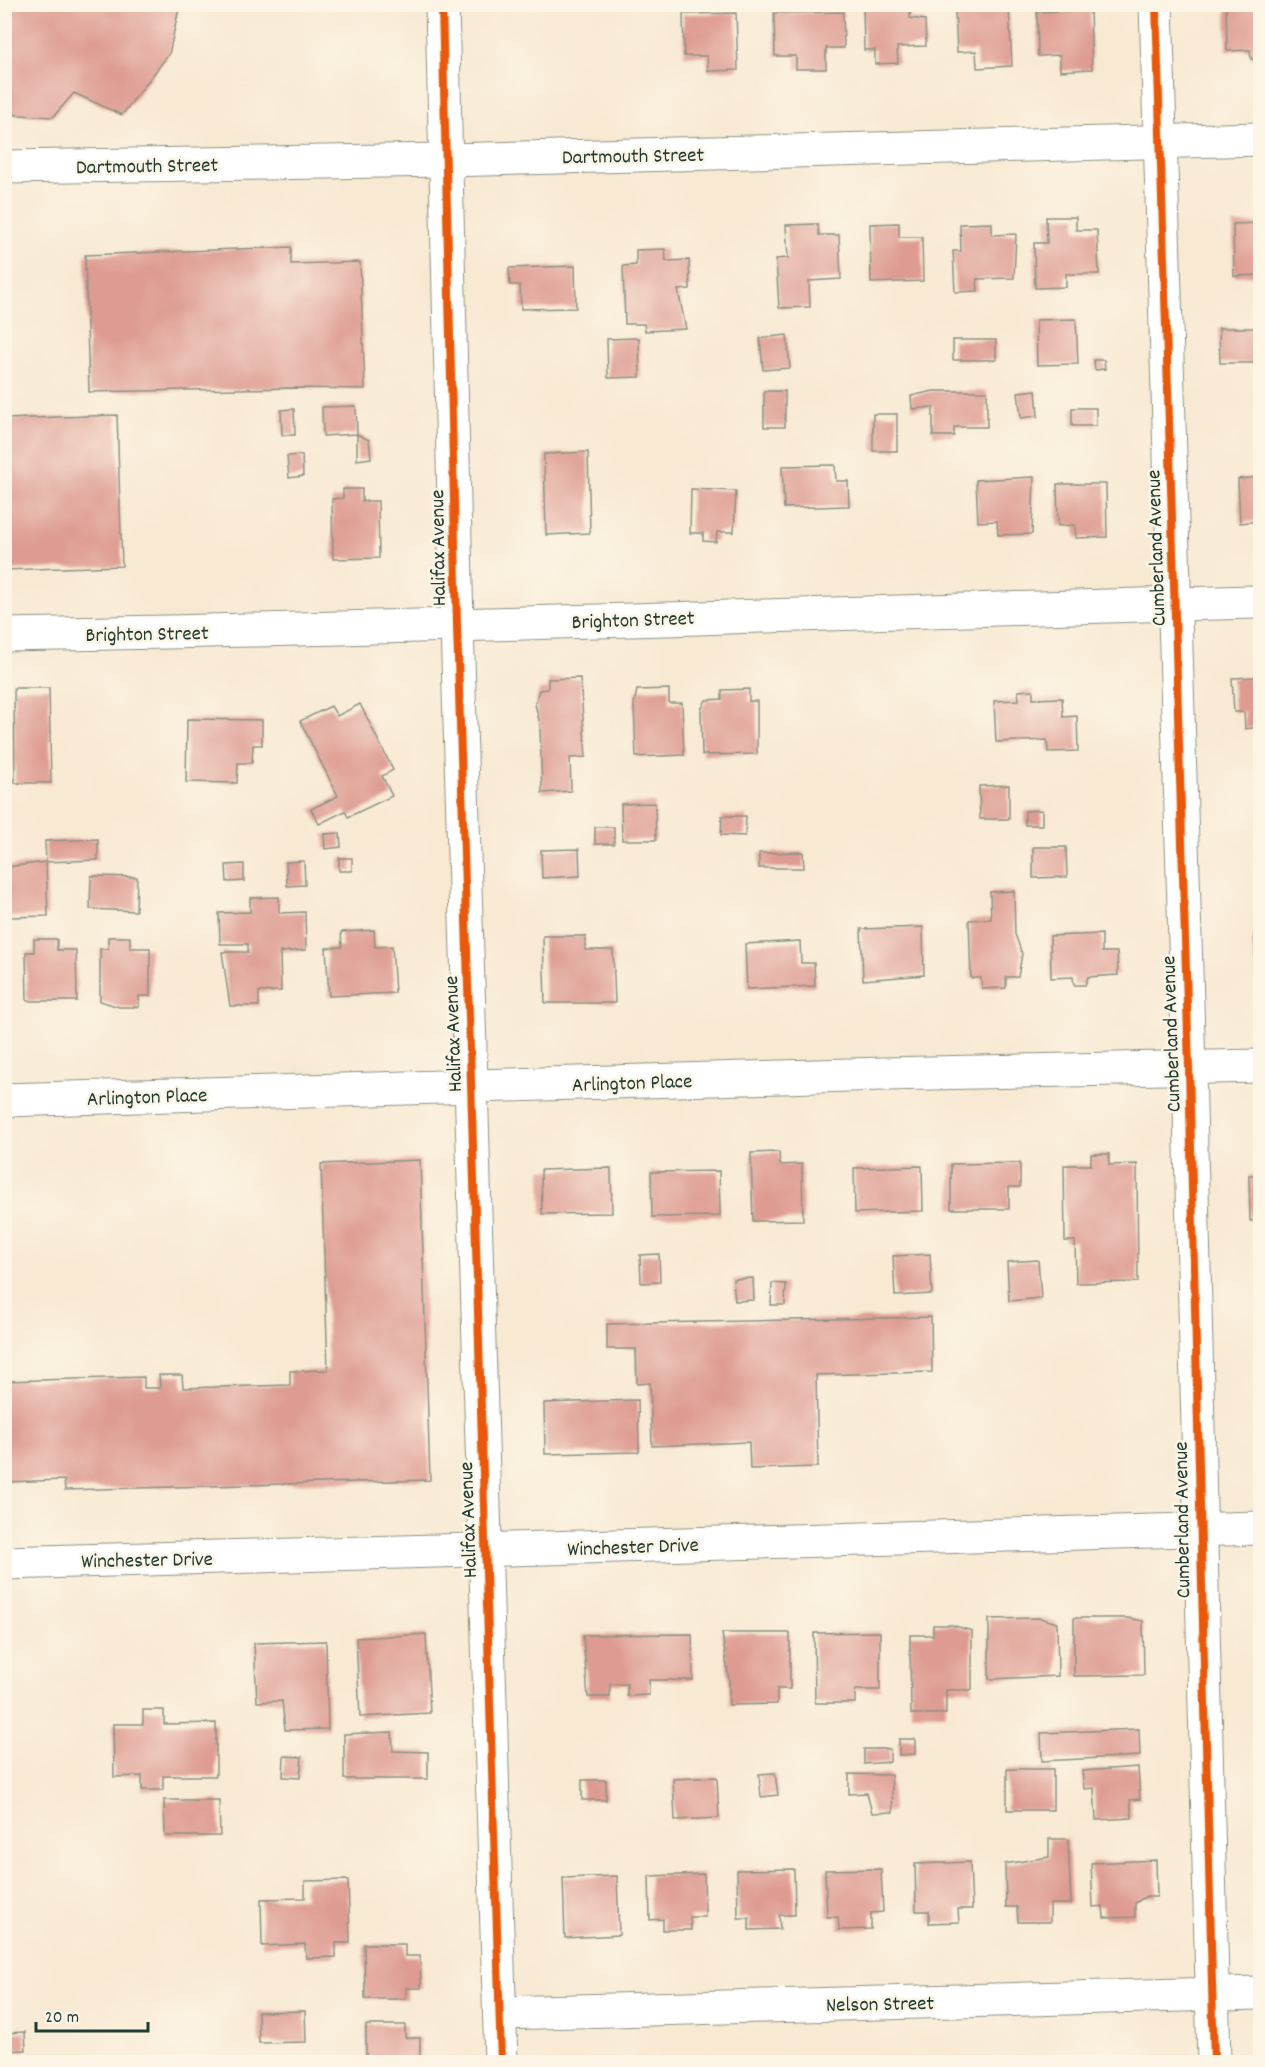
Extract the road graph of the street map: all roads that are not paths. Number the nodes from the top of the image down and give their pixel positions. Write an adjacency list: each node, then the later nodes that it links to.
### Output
1 (442, 4): 5 (street, Halifax Avenue)
2 (1156, 4): 4 (street, Cumberland Avenue)
3 (1260, 139): 4 (street, Dartmouth Street)
4 (1160, 141): 5 (street, Dartmouth Street); 8 (street, Cumberland Avenue)
5 (445, 160): 6 (street, Dartmouth Street); 9 (street, Halifax Avenue)
6 (4, 167)
7 (1260, 602): 8 (street, Brighton Street)
8 (1174, 604): 9 (street, Brighton Street); 12 (street, Cumberland Avenue)
9 (457, 626): 10 (street, Brighton Street); 13 (street, Halifax Avenue)
10 (4, 635)
11 (1260, 1066): 12 (street, Arlington Place)
12 (1189, 1068): 13 (street, Arlington Place); 16 (street, Cumberland Avenue)
13 (472, 1086): 14 (street, Arlington Place); 17 (street, Halifax Avenue)
14 (4, 1100)
15 (1260, 1528): 16 (street, Winchester Drive)
16 (1199, 1529): 17 (street, Winchester Drive); 20 (street, Cumberland Avenue)
17 (486, 1551): 18 (street, Winchester Drive); 21 (street, Halifax Avenue)
18 (4, 1563)
19 (1260, 1993): 20 (street, Nelson Street)
20 (1212, 1994): 21 (street, Nelson Street); 23 (street, Cumberland Avenue)
21 (500, 2013): 22 (street, Halifax Avenue)
22 (501, 2062)
23 (1214, 2062)

